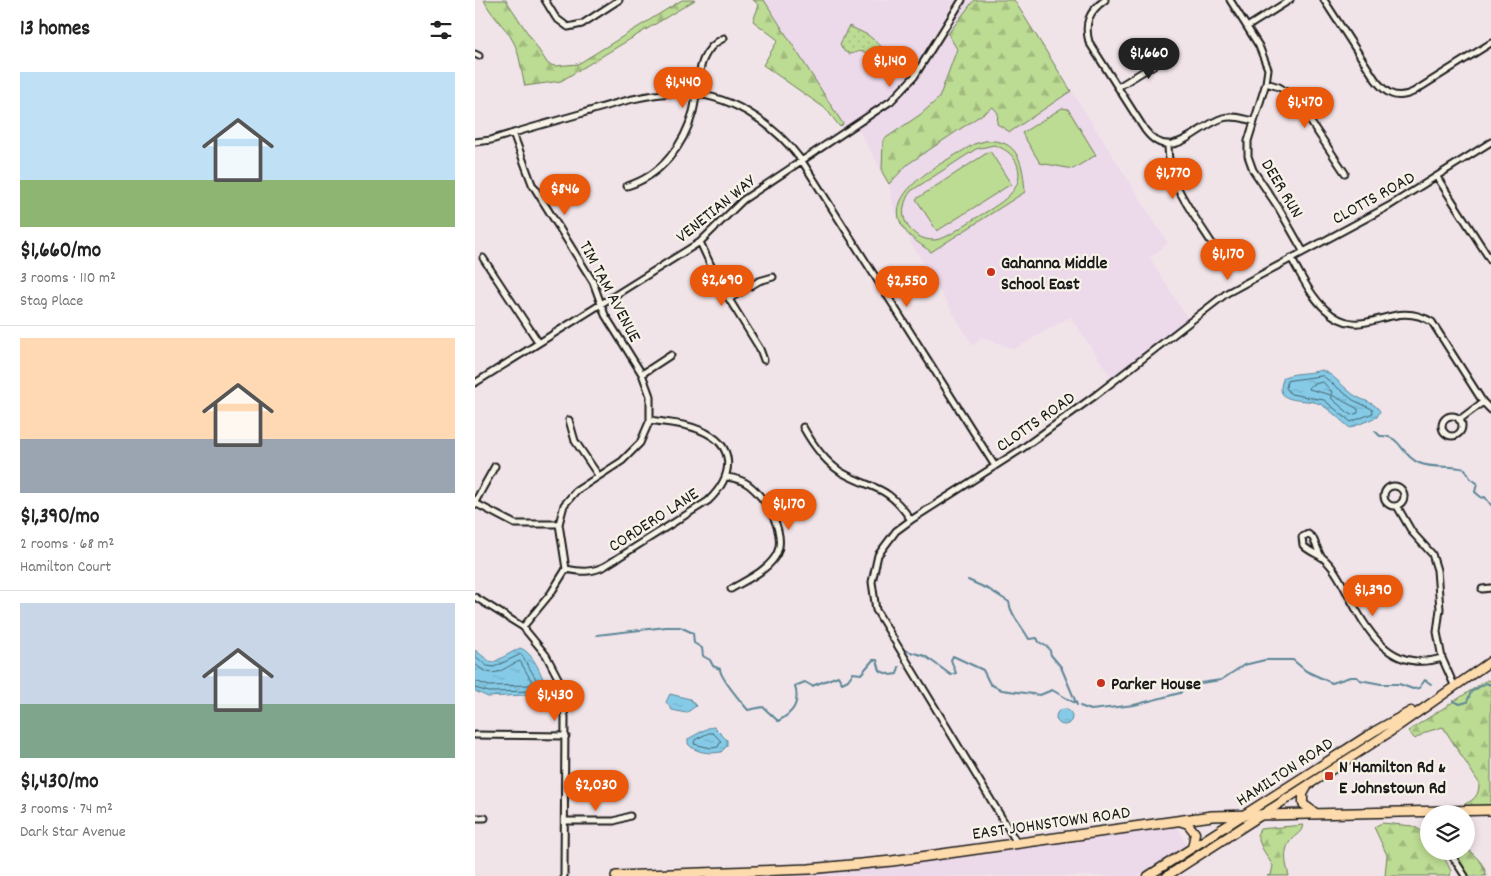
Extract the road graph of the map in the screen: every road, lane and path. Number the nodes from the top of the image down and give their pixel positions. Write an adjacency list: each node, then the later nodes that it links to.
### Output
1 (545, 0): 2 (street)
2 (619, 0)
3 (962, 0): 20 (street, VENETIAN WAY)
4 (1105, 0): 13 (street)
5 (1230, 0): 8 (street, DEER RUN)
6 (1290, 0): 8 (street)
7 (1324, 0): 10 (street)
8 (1247, 27): 12 (street, DEER RUN)
9 (724, 38): 14 (street)
10 (1491, 43)
11 (1170, 55): 13 (street)
12 (1266, 83): 15 (street, DEER RUN); 21 (street)
13 (1118, 87): 19 (street)
14 (696, 95): 16 (street); 20 (street); 23 (street)
15 (1254, 121): 19 (street); 26 (street, DEER RUN)
16 (513, 133): 17 (street); 32 (street, TIM TAM AVENUE)
17 (475, 142)
18 (1491, 142): 22 (street, CLOTTS ROAD)
19 (1168, 144): 25 (street)
20 (802, 161): 24 (street, VENETIAN WAY); 45 (street)
21 (1345, 173)
22 (1437, 176): 26 (street, CLOTTS ROAD); 29 (street)
23 (627, 186)
24 (700, 242): 31 (street); 32 (street, VENETIAN WAY)
25 (1213, 245)
26 (1303, 251): 28 (street, CLOTTS ROAD)
27 (483, 258): 33 (street)
28 (1291, 258): 38 (street); 45 (street, CLOTTS ROAD)
29 (1491, 261)
30 (773, 277): 31 (street)
31 (729, 299): 35 (street)
32 (600, 304): 33 (street, VENETIAN WAY); 36 (street, TIM TAM AVENUE)
33 (539, 343): 37 (street, VENETIAN WAY)
34 (671, 355): 36 (street)
35 (764, 360)
36 (642, 374): 41 (street, TIM TAM AVENUE)
37 (475, 383)
38 (1483, 402): 39 (street); 42 (street)
39 (1491, 410)
40 (569, 420): 46 (street)
41 (650, 420): 46 (street, TIM TAM AVENUE); 47 (street)
42 (1459, 420)
43 (803, 427): 50 (street)
44 (495, 466): 48 (street)
45 (995, 466): 50 (street, CLOTTS ROAD)
46 (598, 475): 51 (street, TIM TAM AVENUE)
47 (727, 477): 53 (street, CORDERO LANE); 55 (street)
48 (475, 503): 51 (street)
49 (1397, 506): 49 (street); 59 (street)
50 (911, 520): 77 (street, CLOTTS ROAD)
51 (559, 524): 53 (street, TIM TAM AVENUE)
52 (1321, 557): 52 (street); 59 (street)
53 (566, 569): 58 (street)
54 (1491, 588): 56 (street)
55 (731, 589)
56 (1482, 589)
57 (475, 597): 58 (street)
58 (523, 627): 64 (street)
59 (1442, 658): 61 (street)
60 (1491, 661): 61 (main road, HAMILTON ROAD)
61 (1454, 686): 62 (main road, HAMILTON ROAD)
62 (1439, 696): 65 (main road, HAMILTON ROAD); 68 (main road, HAMILTON ROAD)
63 (475, 735): 64 (street)
64 (566, 736): 76 (street)
65 (1311, 783): 69 (main road, HAMILTON ROAD); 70 (main road)
66 (1491, 810): 67 (highway, EAST JOHNSTOWN ROAD)
67 (1475, 811)
68 (1243, 815): 69 (highway, EAST JOHNSTOWN ROAD); 75 (highway, EAST JOHNSTOWN ROAD); 78 (main road, HAMILTON ROAD)
69 (1261, 815): 70 (highway, EAST JOHNSTOWN ROAD); 84 (main road, HAMILTON ROAD)
70 (1319, 815): 71 (highway, EAST JOHNSTOWN ROAD)
71 (1420, 815)
72 (630, 816): 76 (street)
73 (475, 818): 74 (street)
74 (485, 818)
75 (1179, 820): 77 (highway, EAST JOHNSTOWN ROAD); 78 (main road)
76 (565, 821): 81 (street)
77 (1017, 843): 80 (highway, EAST JOHNSTOWN ROAD)
78 (1192, 848): 83 (main road, HAMILTON ROAD)
79 (1455, 860): 85 (street)
80 (771, 873): 82 (highway, EAST JOHNSTOWN ROAD)
81 (564, 876)
82 (616, 876)
83 (1148, 876)
84 (1167, 876)
85 (1465, 876)

